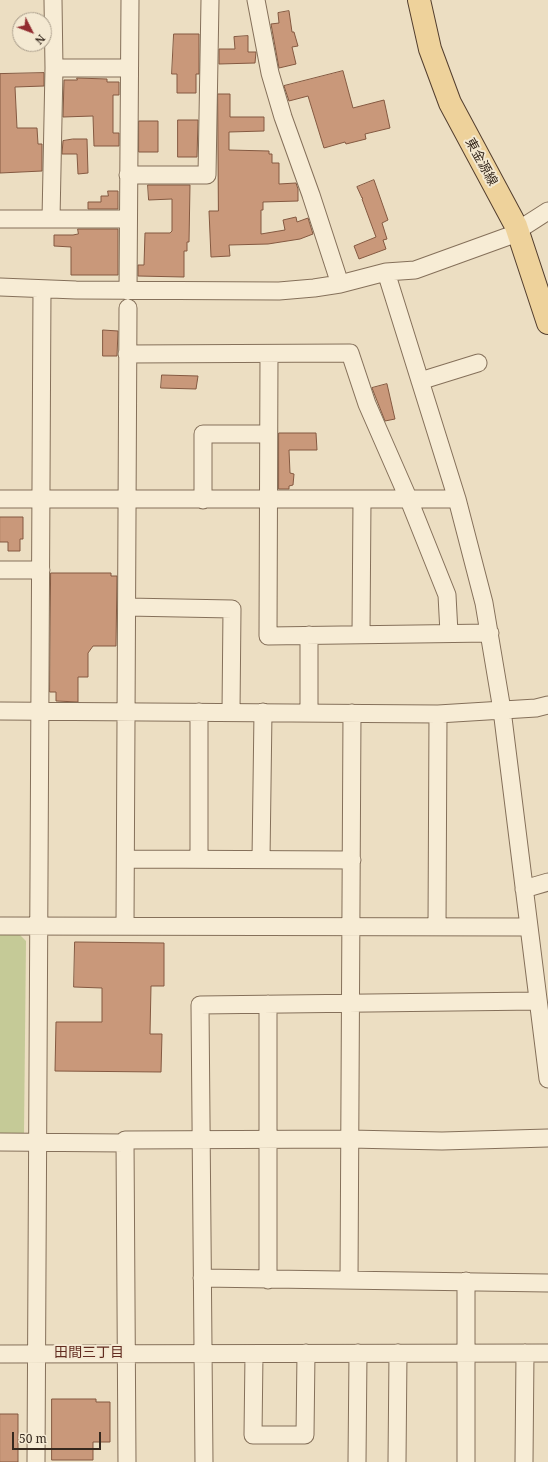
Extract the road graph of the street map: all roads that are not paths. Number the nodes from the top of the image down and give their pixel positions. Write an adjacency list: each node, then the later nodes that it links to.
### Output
1 (53, 0): 6 (street)
2 (130, 0): 7 (street)
3 (210, 0): 8 (street)
4 (256, 0): 15 (street)
5 (419, 0): 13 (main road, 東金源線)
6 (54, 68): 7 (street); 11 (street)
7 (129, 68): 8 (street)
8 (128, 175): 12 (street)
9 (548, 211): 13 (street)
10 (0, 219): 11 (street)
11 (51, 219): 12 (street)
12 (128, 219): 18 (street)
13 (518, 231): 14 (street); 20 (main road, 東金源線)
14 (386, 272): 15 (street); 24 (street)
15 (340, 284): 18 (street)
16 (0, 287): 17 (street)
17 (42, 289): 18 (street); 27 (street)
18 (128, 290)
19 (128, 308): 21 (street)
20 (548, 323)
21 (127, 354): 22 (street); 28 (street)
22 (269, 354): 25 (street); 32 (street)
23 (478, 363): 24 (street)
24 (420, 381): 33 (street)
25 (268, 434): 29 (street); 30 (street)
26 (0, 500): 27 (street)
27 (42, 500): 28 (street); 35 (street)
28 (126, 500): 29 (street); 36 (street)
29 (202, 500): 30 (street)
30 (268, 500): 31 (street); 40 (street)
31 (362, 500): 32 (street); 39 (street)
32 (409, 500): 33 (street); 37 (street)
33 (457, 500): 38 (street)
34 (0, 570): 35 (street)
35 (42, 570): 44 (street)
36 (127, 607): 45 (street); 47 (street)
37 (449, 633): 38 (street); 39 (street)
38 (490, 633): 42 (street)
39 (361, 634): 40 (street)
40 (309, 635): 49 (street)
41 (548, 705): 42 (street)
42 (502, 710): 51 (street); 57 (street)
43 (0, 711): 44 (street)
44 (41, 711): 45 (street); 59 (street)
45 (127, 712): 46 (street); 52 (street)
46 (198, 712): 47 (street); 53 (street)
47 (232, 712): 48 (street)
48 (263, 712): 49 (street); 54 (street)
49 (309, 713): 50 (street)
50 (352, 713): 51 (street); 55 (street)
51 (438, 714): 62 (street)
52 (126, 859): 53 (street); 60 (street)
53 (199, 859): 54 (street)
54 (261, 860): 55 (street)
55 (352, 860): 61 (street)
56 (548, 882): 57 (street)
57 (524, 889): 63 (street)
58 (0, 926): 59 (street)
59 (39, 926): 60 (street); 72 (street)
60 (125, 926): 61 (street)
61 (352, 927): 62 (street); 65 (street)
62 (437, 927): 63 (street)
63 (528, 927): 64 (street)
64 (538, 1000): 65 (street); 67 (street)
65 (351, 1003): 66 (street); 70 (street)
66 (268, 1004): 69 (street); 71 (street)
67 (548, 1079)
68 (548, 1138): 70 (street)
69 (268, 1139): 70 (street); 71 (street); 76 (street)
70 (350, 1139): 77 (street)
71 (201, 1140): 74 (street); 75 (street)
72 (38, 1141): 73 (street); 74 (street); 80 (street)
73 (0, 1142)
74 (125, 1143): 87 (street)
75 (202, 1278): 76 (street); 88 (street)
76 (268, 1280): 77 (street)
77 (350, 1280): 78 (street)
78 (466, 1281): 79 (street); 83 (street)
79 (548, 1283)
80 (36, 1353): 86 (street); 87 (street); 91 (street)
81 (358, 1353): 82 (street); 90 (street); 94 (street)
82 (398, 1353): 83 (street); 95 (street)
83 (466, 1353): 84 (street); 96 (street)
84 (524, 1353): 85 (street); 97 (street)
85 (548, 1353)
86 (0, 1354)
87 (126, 1354): 88 (street); 92 (street)
88 (203, 1354): 89 (street); 93 (street)
89 (254, 1354): 90 (street); 90 (street)
90 (306, 1354)
91 (36, 1462)
92 (127, 1462)
93 (204, 1462)
94 (357, 1462)
95 (397, 1462)
96 (466, 1462)
97 (524, 1462)

